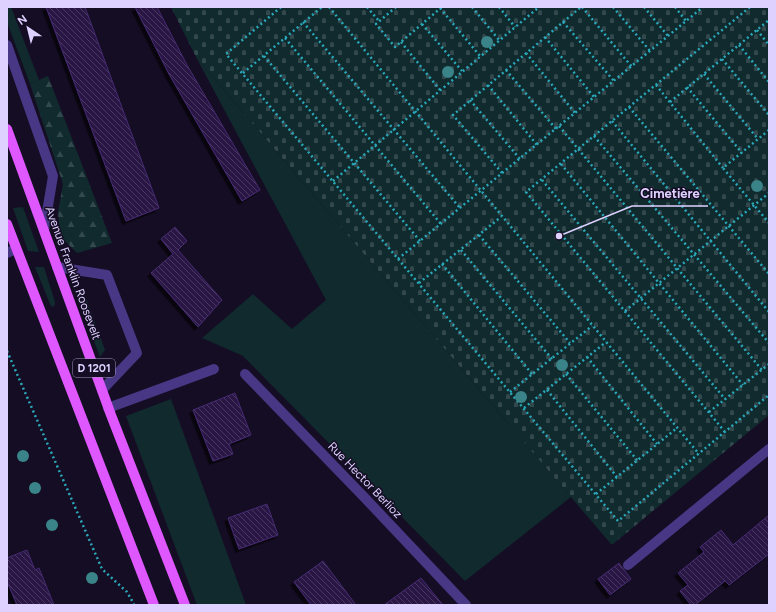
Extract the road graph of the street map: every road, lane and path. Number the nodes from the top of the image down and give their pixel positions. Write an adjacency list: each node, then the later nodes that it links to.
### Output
1 (281, 7): 42 (path)
2 (322, 7): 21 (path)
3 (328, 7): 54 (path)
4 (367, 7): 19 (path)
5 (396, 7): 19 (path)
6 (472, 7): 29 (path)
7 (499, 7): 24 (path)
8 (532, 7): 17 (path)
9 (539, 7): 17 (path)
10 (582, 7): 22 (path); 39 (path)
11 (613, 7): 34 (path)
12 (644, 7): 26 (path)
13 (675, 7): 20 (path)
14 (703, 7): 20 (path)
15 (750, 7): 47 (path)
16 (441, 8): 23 (path); 37 (path)
17 (535, 10): 24 (path)
18 (769, 20): 25 (path)
19 (379, 21): 30 (path)
20 (686, 21): 26 (path)
21 (303, 22): 28 (path); 60 (path)
22 (564, 22): 27 (path); 44 (path)
23 (422, 24): 30 (path); 41 (path)
24 (515, 27): 29 (path)
25 (757, 30): 32 (path); 33 (path)
26 (668, 36): 34 (path)
27 (545, 37): 35 (path); 50 (path)
28 (285, 38): 36 (path); 66 (path)
29 (499, 40): 37 (path)
30 (401, 42): 49 (path)
31 (7, 45): 85 (street)
32 (739, 45): 38 (path); 45 (path)
33 (769, 45)
34 (650, 51): 39 (path)
35 (526, 53): 40 (path); 55 (path)
36 (264, 56): 42 (path); 70 (path)
37 (480, 56): 41 (path)
38 (722, 59): 43 (path); 56 (path)
39 (632, 67): 44 (path)
40 (506, 70): 46 (path); 61 (path)
41 (462, 71): 49 (path)
42 (243, 73): 75 (path)
43 (704, 74): 48 (path); 64 (path)
44 (614, 81): 50 (path)
45 (769, 82)
46 (488, 85): 51 (path); 65 (path)
47 (656, 85): 52 (path); 53 (path)
48 (688, 88): 52 (path); 68 (path)
49 (440, 90): 54 (path)
50 (594, 97): 55 (path)
51 (470, 100): 69 (path); 73 (path)
52 (670, 102): 72 (path)
53 (629, 107): 57 (path); 84 (path)
54 (414, 112): 60 (path); 76 (path)
55 (576, 113): 58 (path)
56 (769, 115)
57 (612, 121): 63 (path); 87 (path)
58 (559, 126): 61 (path); 67 (path)
59 (7, 129): 85 (main road, Avenue Franklin Roosevelt / D 1201)
60 (393, 129): 66 (path); 79 (path)
61 (556, 129): 65 (path)
62 (769, 130): 64 (path)
63 (594, 136): 67 (path); 91 (path)
64 (758, 139): 68 (path)
65 (537, 144): 69 (path)
66 (375, 145): 70 (path); 83 (path)
67 (578, 149): 71 (path); 95 (path)
68 (742, 153): 72 (path)
69 (520, 159): 73 (path)
70 (354, 163): 75 (path); 88 (path)
71 (561, 164): 74 (path); 98 (path)
72 (723, 168): 78 (path)
73 (502, 173): 76 (path)
74 (542, 180): 99 (path); 100 (path)
75 (333, 181): 92 (path)
76 (480, 191): 79 (path); 80 (path)
77 (769, 193): 78 (path)
78 (754, 205): 81 (path); 84 (path)
79 (460, 208): 83 (path)
80 (501, 217): 86 (path); 102 (path)
81 (769, 223)
82 (7, 224): 90 (main road, D 1201)
83 (441, 224): 88 (path)
84 (729, 225): 87 (path); 96 (path)
85 (44, 230): 94 (main road, Avenue Franklin Roosevelt / D 1201)
86 (479, 235): 89 (path); 104 (path)
87 (710, 240): 91 (path); 101 (path)
88 (420, 241): 92 (path)
89 (461, 250): 93 (path); 108 (path)
90 (12, 251): 134 (main road, D 1201)
91 (694, 254): 95 (path); 105 (path)
92 (398, 259): 97 (path)
93 (442, 264): 97 (path); 113 (path)
94 (57, 267): 116 (main road, Avenue Franklin Roosevelt / D 1201); 116 (street)
95 (677, 268): 98 (path); 111 (path)
96 (769, 274)
97 (419, 283): 118 (path)
98 (659, 283): 99 (path); 115 (path)
99 (640, 298): 100 (path); 120 (path)
100 (624, 311): 123 (path)
101 (769, 312)
102 (592, 326): 103 (path); 104 (path)
103 (606, 342): 107 (path); 124 (path)
104 (570, 343): 108 (path)
105 (769, 343)
106 (7, 351): 133 (path)
107 (587, 357): 114 (path); 126 (path)
108 (552, 359): 113 (path)
109 (769, 364): 111 (path)
110 (214, 369): 121 (street)
111 (762, 370): 115 (path)
112 (245, 374): 136 (street, Rue Hector Berlioz)
113 (532, 374): 118 (path)
114 (566, 374): 117 (path); 129 (path)
115 (743, 385): 120 (path)
116 (102, 390): 121 (main road, Avenue Franklin Roosevelt / D 1201)
117 (546, 390): 122 (path); 130 (path)
118 (510, 392): 122 (path)
119 (769, 395): 125 (path)
120 (725, 399): 123 (path)
121 (108, 408): 135 (main road, Avenue Franklin Roosevelt / D 1201)
122 (524, 408): 131 (path)
123 (709, 412): 125 (path)
124 (677, 428): 126 (path); 128 (path)
125 (725, 432): 128 (path)
126 (657, 444): 129 (path)
127 (769, 449): 132 (street)
128 (699, 454): 131 (path)
129 (637, 460): 130 (path)
130 (617, 477): 131 (path)
131 (596, 494)
132 (628, 566)
133 (135, 605)
134 (154, 605)
135 (185, 605)
136 (466, 605)

